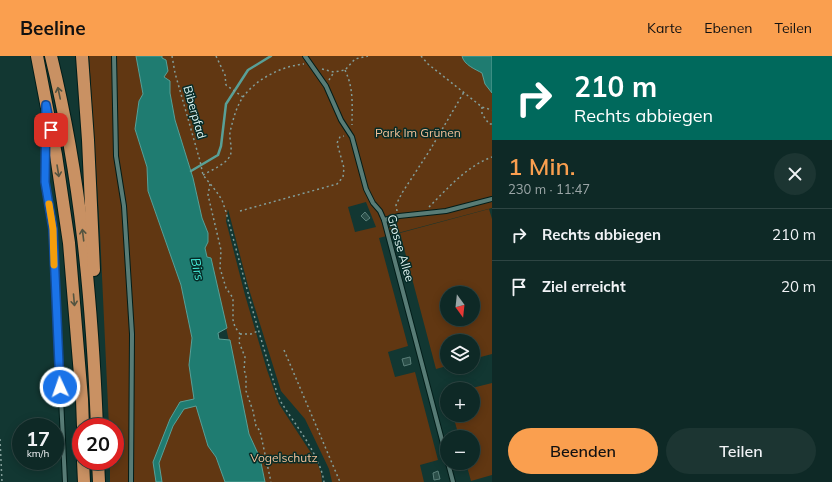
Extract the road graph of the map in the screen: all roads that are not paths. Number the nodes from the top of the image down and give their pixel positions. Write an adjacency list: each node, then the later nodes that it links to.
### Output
1 (30, 56): 7 (highway)
2 (37, 56): 7 (highway)
3 (51, 56): 11 (highway, one-way to 3)
4 (82, 56): 12 (highway)
5 (114, 56): 20 (lane)
6 (305, 56): 9 (lane, Grosse Allee)
7 (46, 105): 10 (highway, one-way to 10); 17 (lane)
8 (492, 199): 9 (lane)
9 (384, 220): 13 (lane, Grosse Allee)
10 (82, 418)
11 (96, 418)
12 (96, 418)
13 (440, 432)
14 (83, 470): 18 (highway)
15 (98, 470): 19 (highway)
16 (450, 470): 21 (lane)
17 (65, 482)
18 (84, 482)
19 (98, 482)
20 (131, 482)
21 (453, 482)

